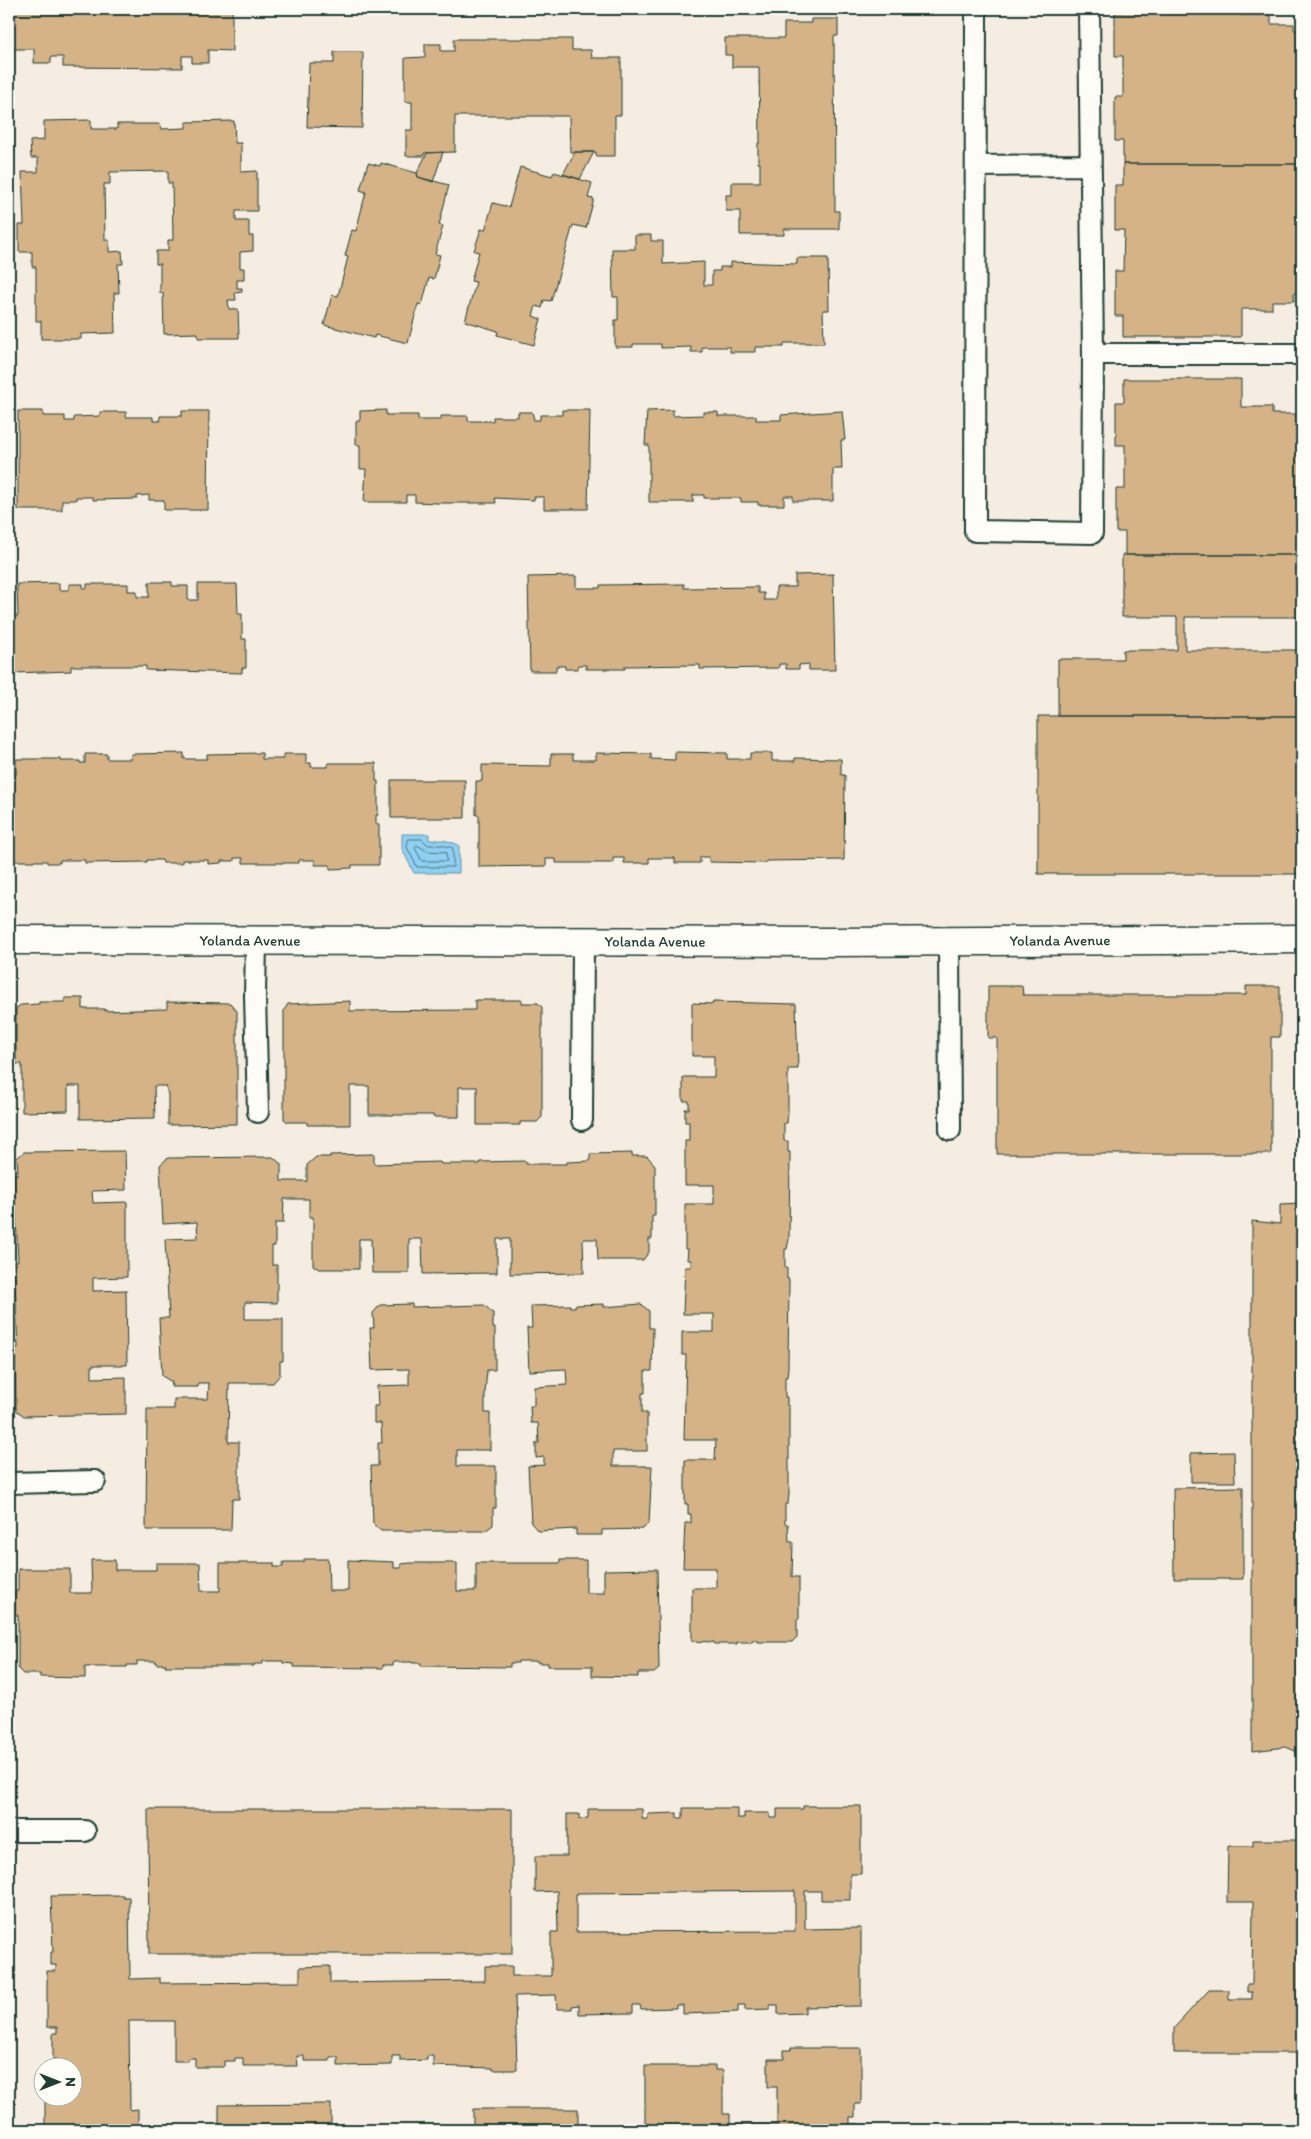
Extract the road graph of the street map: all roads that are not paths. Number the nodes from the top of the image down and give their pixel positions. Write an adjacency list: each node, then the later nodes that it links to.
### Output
1 (976, 9): 4 (lane)
2 (1089, 9): 3 (lane)
3 (1090, 165): 4 (lane); 5 (lane)
4 (976, 166): 5 (lane)
5 (1093, 354): 6 (lane)
6 (1302, 354)
7 (1302, 939): 9 (street, Yolanda Avenue)
8 (9, 940): 10 (street, Yolanda Avenue)
9 (949, 940): 11 (street, Yolanda Avenue); 14 (lane)
10 (256, 941): 11 (street, Yolanda Avenue); 12 (lane)
11 (583, 942): 13 (lane)
12 (258, 1112)
13 (582, 1120)
14 (950, 1130)
15 (95, 1481): 16 (lane)
16 (9, 1483)
17 (9, 1831): 18 (lane)
18 (85, 1831)

